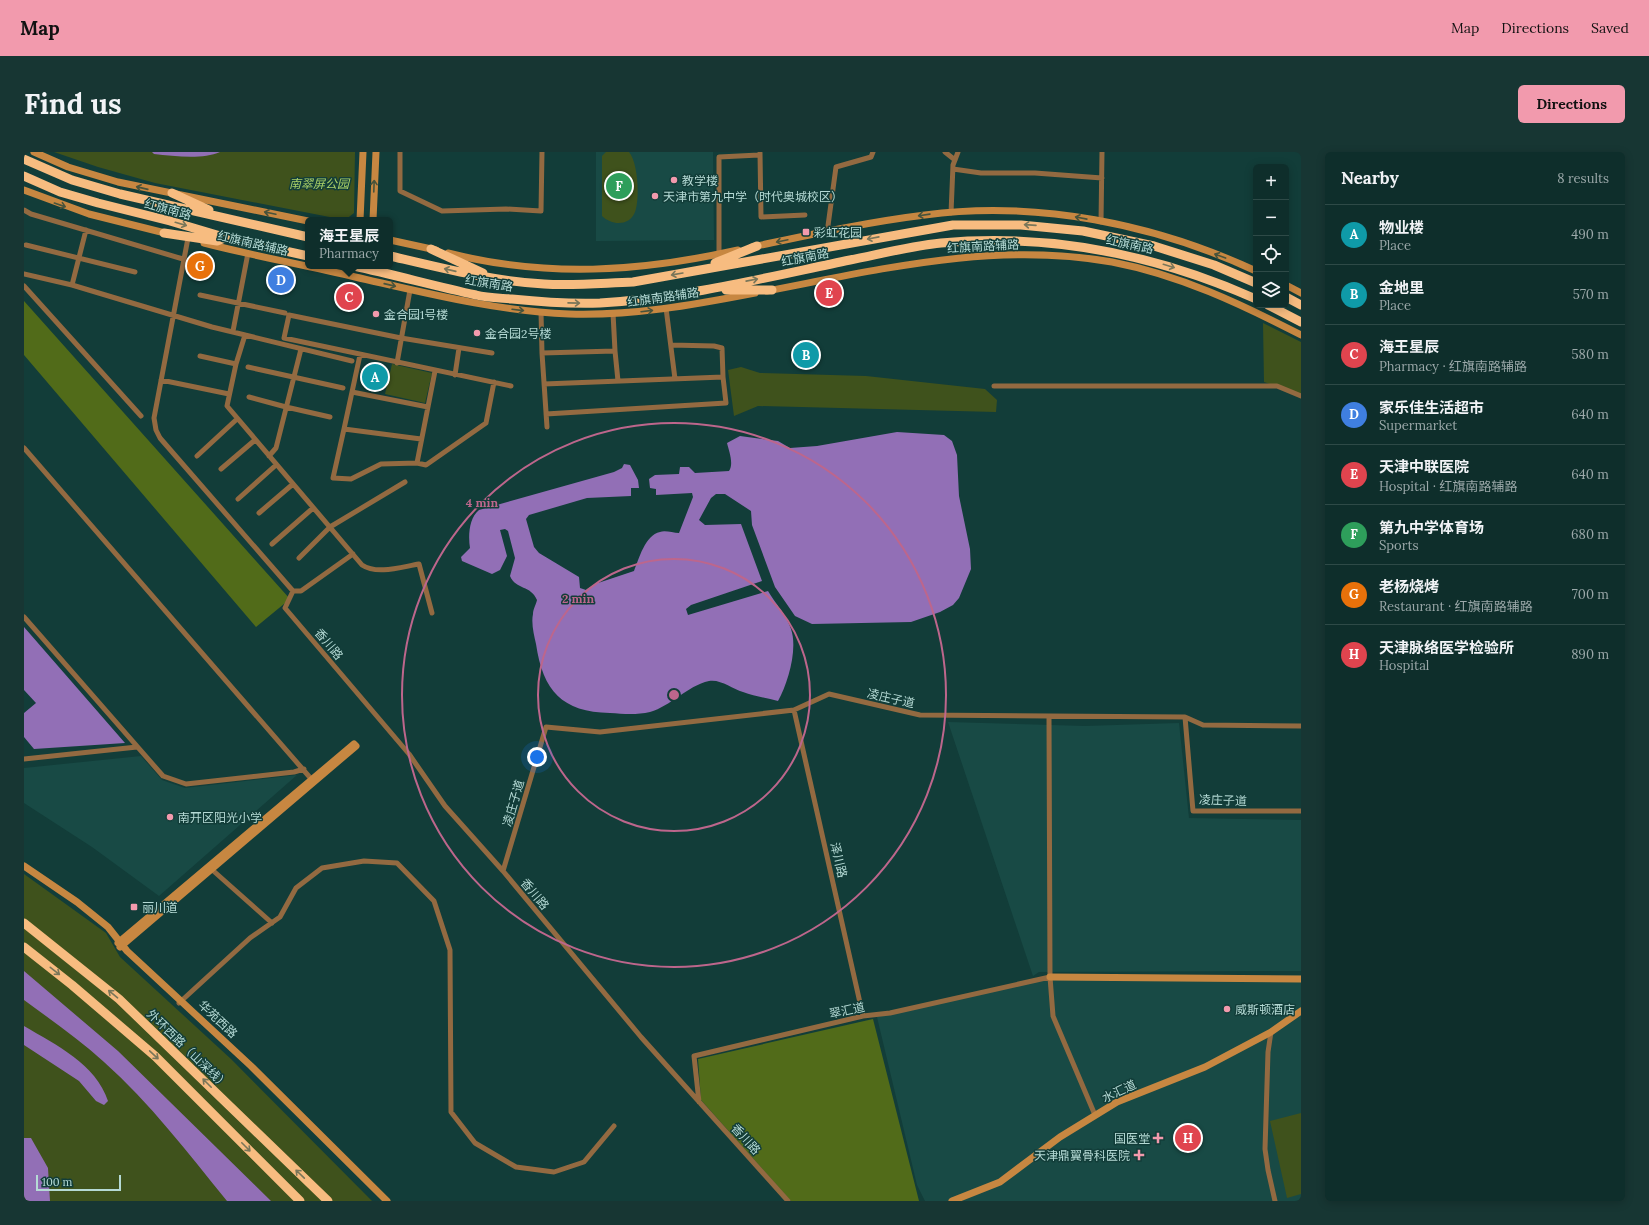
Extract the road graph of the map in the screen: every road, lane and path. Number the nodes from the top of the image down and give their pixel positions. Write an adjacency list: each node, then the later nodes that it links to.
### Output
1 (34, 152): 17 (main road, one-way to 1)
2 (362, 152): 21 (main road)
3 (376, 152): 22 (main road, one-way to 3)
4 (400, 152): 5 (street)
5 (542, 152)
6 (873, 152): 28 (street)
7 (945, 152): 12 (street)
8 (958, 152): 12 (street)
9 (1102, 152): 15 (street)
10 (760, 154): 20 (street); 37 (street)
11 (24, 159): 23 (highway, 红旗南路)
12 (955, 160): 13 (street)
13 (953, 169): 15 (street); 19 (street)
14 (24, 176): 31 (highway, 红旗南路, one-way to 31)
15 (1102, 178): 25 (street)
16 (24, 190): 27 (main road, 红旗南路辅路, one-way to 27)
17 (172, 193): 23 (highway); 24 (main road, one-way to 17)
18 (24, 210): 26 (street)
19 (951, 213): 25 (main road, one-way to 19); 28 (main road, one-way to 28)
20 (805, 215)
21 (360, 217)
22 (373, 217)
23 (235, 220): 29 (highway, 红旗南路)
24 (305, 220)
25 (1101, 222): 46 (main road, one-way to 25)
26 (86, 230): 40 (street); 41 (street)
27 (164, 233): 30 (main road, 红旗南路辅路); 31 (highway)
28 (826, 233): 34 (main road, one-way to 34)
29 (305, 236)
30 (188, 238): 36 (main road, 红旗南路辅路); 41 (street)
31 (227, 238): 38 (highway, 红旗南路)
32 (393, 241): 35 (main road)
33 (26, 245): 40 (street)
34 (756, 246): 37 (main road); 45 (highway)
35 (432, 249): 37 (main road); 49 (highway)
36 (248, 253): 42 (main road, 红旗南路辅路, one-way to 42); 61 (street)
37 (719, 254)
38 (305, 255)
39 (393, 257): 49 (highway, 红旗南路, one-way to 39)
40 (79, 258): 47 (street); 51 (street)
41 (183, 259): 68 (street)
42 (305, 266)
43 (318, 269): 54 (main road, 红旗南路辅路, one-way to 54)
44 (366, 269): 55 (highway, 红旗南路, one-way to 55)
45 (699, 270): 49 (highway, 红旗南路, one-way to 49); 50 (highway, 红旗南路, one-way to 45)
46 (1253, 270)
47 (135, 272)
48 (24, 274): 51 (street)
49 (495, 278)
50 (1253, 281)
51 (72, 285): 68 (street)
52 (24, 286): 105 (street)
53 (1289, 287): 57 (main road)
54 (410, 290): 65 (main road, 红旗南路辅路, one-way to 65); 73 (street)
55 (700, 290): 56 (highway); 59 (highway, 红旗南路, one-way to 59)
56 (772, 290): 63 (main road, 红旗南路辅路); 72 (main road, 红旗南路辅路)
57 (1301, 293)
58 (200, 295): 61 (street)
59 (1253, 298)
60 (1289, 299): 62 (highway)
61 (239, 303): 66 (street); 70 (street)
62 (1301, 305)
63 (666, 308): 67 (main road, 红旗南路辅路, one-way to 63); 74 (street)
64 (1274, 308): 69 (highway)
65 (541, 312): 67 (main road, 红旗南路辅路); 79 (street)
66 (285, 313)
67 (613, 313): 77 (street)
68 (173, 315): 70 (street); 91 (street)
69 (1301, 322)
70 (233, 331): 71 (street)
71 (245, 335): 76 (street); 84 (street)
72 (1301, 335)
73 (401, 338): 75 (street); 80 (street); 83 (street)
74 (671, 345): 88 (street); 90 (street)
75 (459, 348): 78 (street); 87 (street)
76 (301, 349): 82 (street); 89 (street)
77 (615, 351): 79 (street); 92 (street)
78 (492, 353)
79 (542, 353): 94 (street)
80 (360, 355): 83 (street); 98 (street)
81 (200, 356): 84 (street)
82 (352, 361)
83 (397, 363): 86 (street)
84 (236, 364): 99 (street)
85 (248, 367): 89 (street)
86 (435, 371): 87 (street); 103 (street)
87 (455, 375): 93 (street)
88 (722, 376): 90 (street); 104 (street)
89 (294, 378): 97 (street); 102 (street)
90 (675, 379): 92 (street)
91 (161, 380): 99 (street); 127 (street)
92 (618, 381): 94 (street)
93 (494, 382): 95 (street); 115 (street)
94 (544, 384): 104 (street)
95 (511, 386)
96 (994, 386): 101 (street)
97 (343, 388)
98 (352, 392): 103 (street); 109 (street)
99 (229, 394): 107 (street)
100 (249, 396): 102 (street)
101 (1301, 396)
102 (286, 407): 106 (street); 114 (street)
103 (428, 407): 110 (street)
104 (546, 414): 108 (street)
105 (140, 416)
106 (330, 417)
107 (237, 419): 111 (street); 113 (street)
108 (547, 427)
109 (344, 429): 110 (street); 115 (street)
110 (421, 439): 115 (street)
111 (256, 440): 114 (street); 117 (street)
112 (24, 448): 137 (street)
113 (197, 456)
114 (269, 456): 116 (street)
115 (416, 463)
116 (276, 465): 119 (street); 120 (street)
117 (221, 469)
118 (405, 482): 123 (street)
119 (293, 484): 121 (street); 122 (street)
120 (238, 499)
121 (313, 508): 123 (street); 124 (street)
122 (259, 513)
123 (330, 527): 125 (street); 126 (street)
124 (272, 544)
125 (353, 554): 127 (street); 128 (street)
126 (299, 558)
127 (293, 592): 142 (street, 香川路)
128 (432, 613)
129 (24, 618): 135 (street)
130 (794, 710): 131 (street, 凌庄子道); 142 (street, 凌庄子道); 151 (street, 泽川路)
131 (1049, 717): 132 (street, 凌庄子道); 147 (street)
132 (1185, 717): 133 (street); 139 (street, 凌庄子道)
133 (1301, 726)
134 (355, 745): 138 (main road)
135 (137, 747): 136 (street); 137 (street)
136 (24, 759)
137 (304, 769): 138 (street)
138 (313, 780): 141 (main road)
139 (1301, 811)
140 (24, 867): 145 (main road, 华苑西路)
141 (210, 868): 144 (street); 145 (main road)
142 (503, 871): 153 (street, 香川路)
143 (24, 923): 157 (highway, 外环西路（山深线）, one-way to 143)
144 (272, 923): 149 (street); 155 (street)
145 (120, 944): 149 (main road, 华苑西路)
146 (24, 947): 156 (highway, one-way to 156)
147 (1050, 977): 148 (main road); 151 (street, 翠汇道); 154 (street)
148 (1301, 979)
149 (180, 1002): 158 (main road, 华苑西路); 159 (main road, 华苑西路)
150 (1301, 1011): 152 (main road, 水汇道)
151 (863, 1016): 153 (street, 翠汇道)
152 (1271, 1032): 154 (main road, 水汇道); 162 (street)
153 (699, 1102): 160 (street, 香川路)
154 (1095, 1115): 161 (main road, 水汇道)
155 (614, 1126)
156 (300, 1201)
157 (328, 1201)
158 (381, 1201)
159 (387, 1201)
160 (788, 1201)
161 (952, 1201)
162 (1275, 1201)

